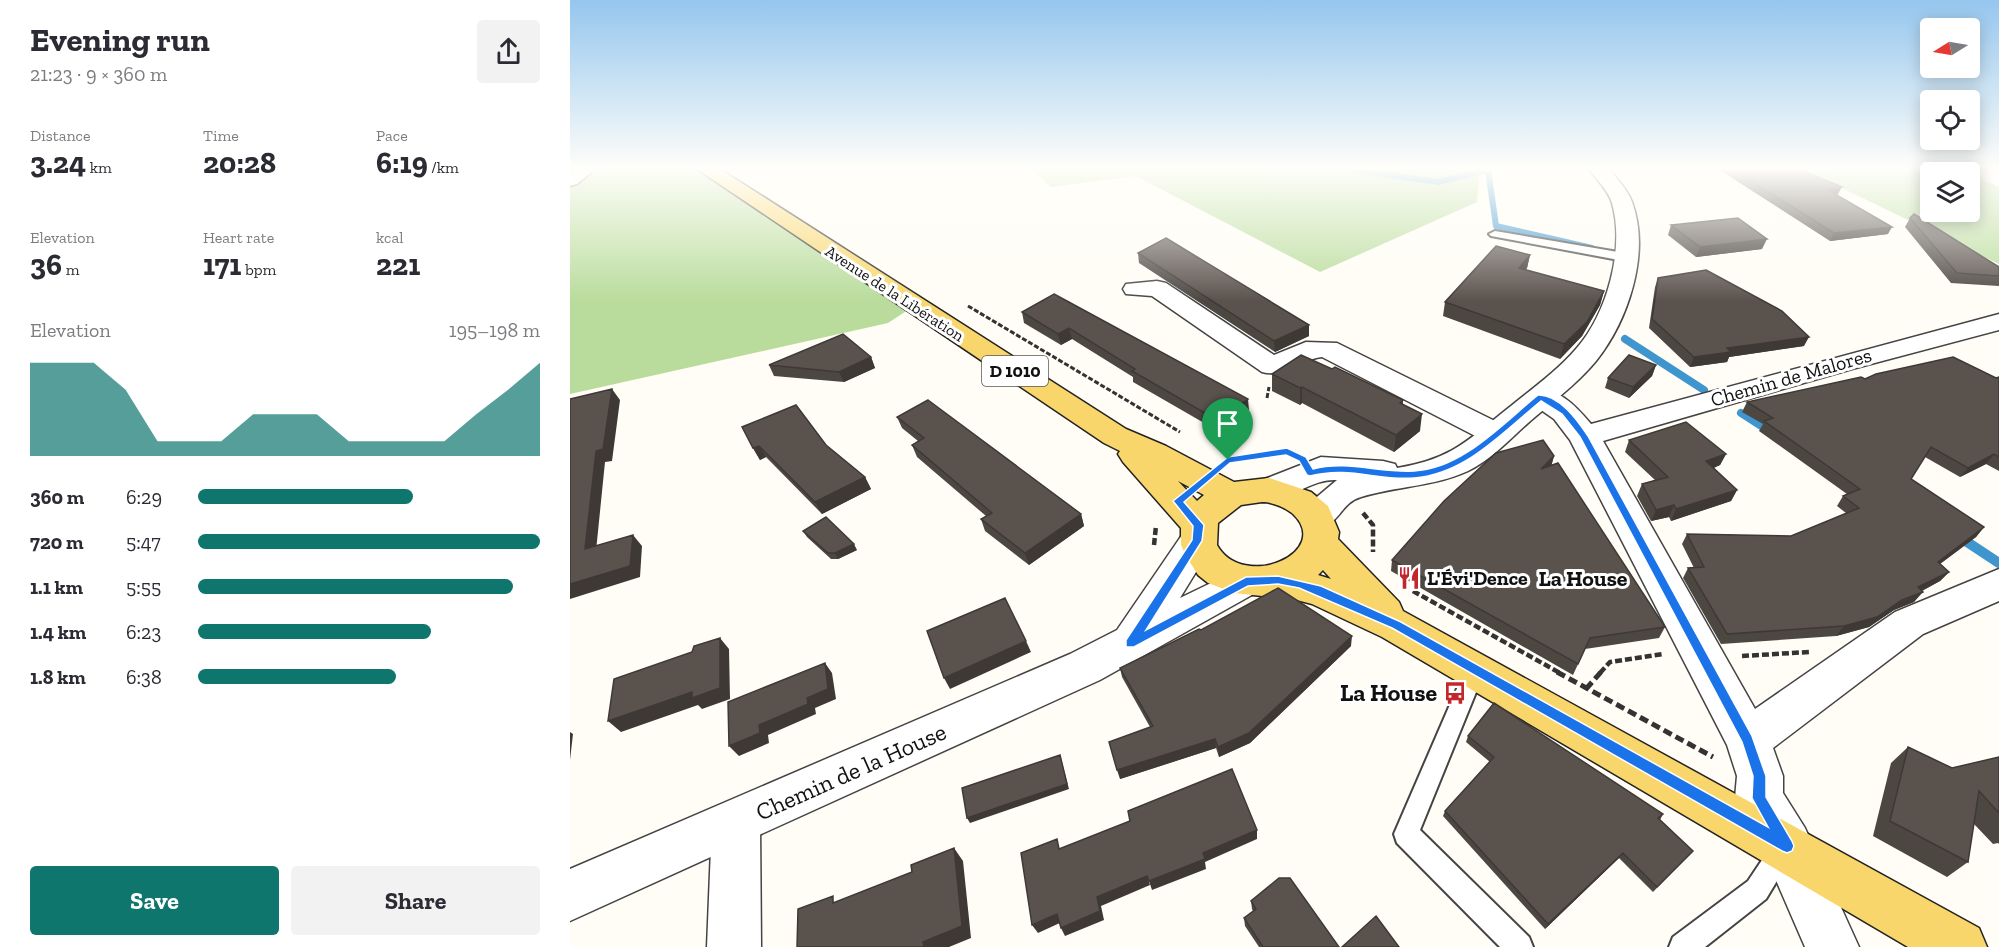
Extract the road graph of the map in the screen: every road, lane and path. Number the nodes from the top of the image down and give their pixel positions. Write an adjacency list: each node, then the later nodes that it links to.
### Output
1 (774, 213): 10 (main road, Avenue de la Libération / D 1010)
2 (1623, 213): 4 (street)
3 (1495, 234): 4 (lane)
4 (1624, 257): 8 (street)
5 (1135, 289): 9 (street)
6 (966, 305): 12 (path)
7 (1999, 322): 11 (street, Chemin de Malores)
8 (1541, 397): 9 (street); 11 (street)
9 (1496, 434): 15 (street)
10 (1115, 436): 16 (main road, Avenue de la Libération / D 1010); 19 (main road, Avenue de la Libération / D 1010)
11 (1584, 436): 28 (street)
12 (1190, 438)
13 (1228, 460): 14 (path); 16 (path); 16 (path)
14 (1310, 473): 15 (street); 17 (street)
15 (1414, 475): 18 (street)
16 (1218, 477): 17 (main road); 19 (main road)
17 (1269, 490): 18 (main road)
18 (1324, 520): 21 (path); 22 (main road); 25 (main road)
19 (1191, 522): 20 (path); 22 (main road, Avenue de la Libération); 26 (street)
20 (1153, 550)
21 (1373, 558)
22 (1262, 581): 25 (main road); 26 (street, Chemin de la House)
23 (1999, 584): 28 (street)
24 (1407, 587): 28 (path)
25 (1396, 625): 27 (main road)
26 (1130, 644): 29 (street, Chemin de la House)
27 (1475, 670): 30 (main road); 33 (lane)
28 (1754, 758): 30 (street)
29 (736, 823): 31 (street, Chemin de la House); 32 (street)
30 (1787, 846): 34 (lane); 35 (street); 36 (main road)
31 (570, 895)
32 (734, 947)
33 (1519, 947)
34 (1683, 947)
35 (1832, 947)
36 (1960, 947)

